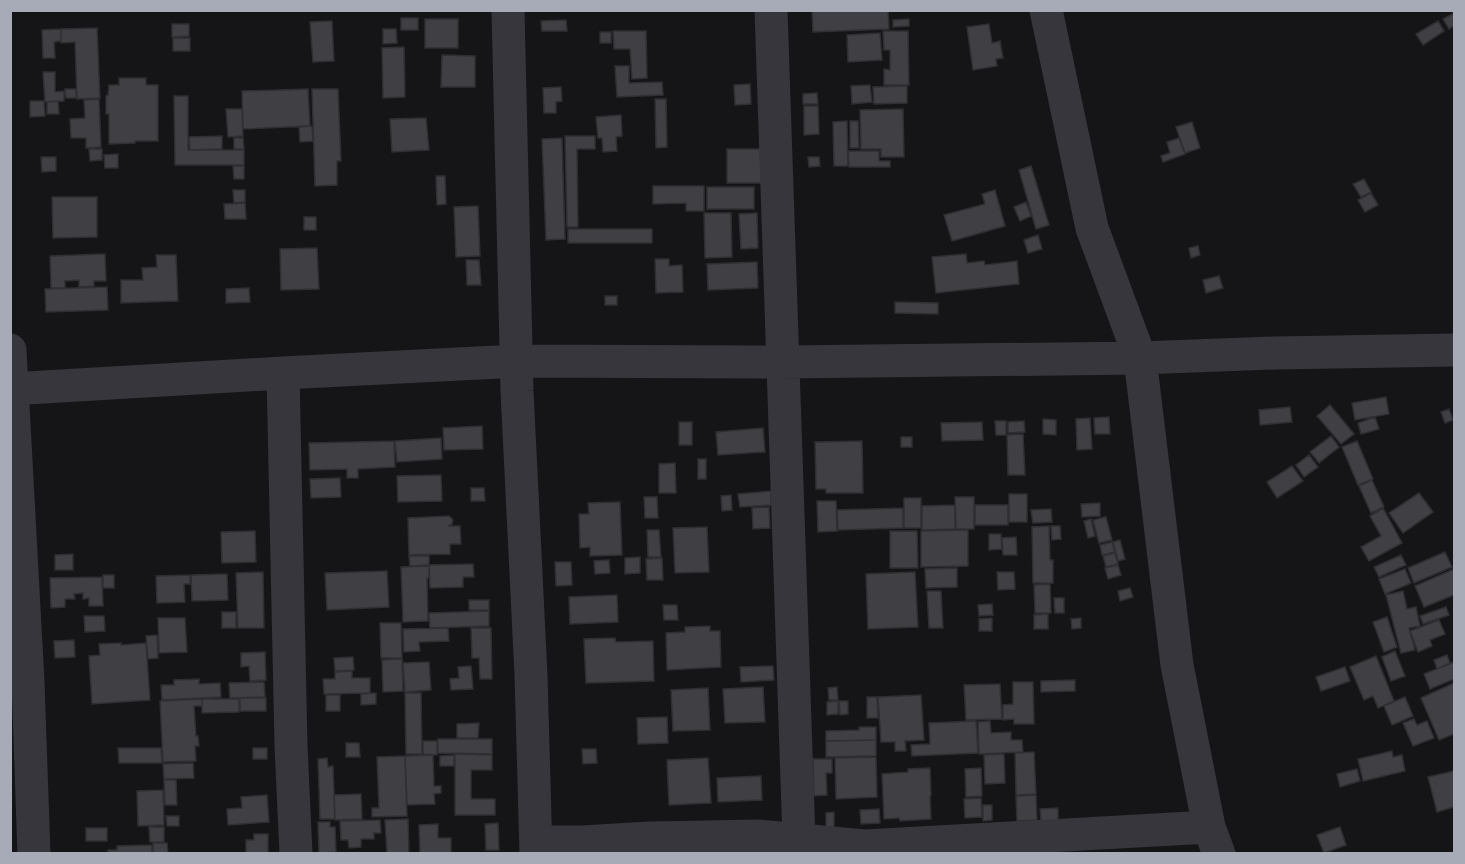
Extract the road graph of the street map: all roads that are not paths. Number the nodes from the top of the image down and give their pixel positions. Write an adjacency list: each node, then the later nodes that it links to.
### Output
1 (508, 10): 7 (street)
2 (771, 10): 8 (street)
3 (1046, 10): 6 (street)
4 (10, 350): 10 (street)
5 (1455, 350): 6 (street)
6 (1140, 358): 8 (street); 13 (street)
7 (517, 361): 8 (street); 9 (street); 14 (street)
8 (783, 362): 12 (street)
9 (283, 373): 10 (street); 16 (street)
10 (11, 389): 11 (street)
11 (19, 682): 15 (street)
12 (799, 840): 13 (street); 14 (street)
13 (1214, 840)
14 (536, 848)
15 (34, 854)
16 (296, 854)

